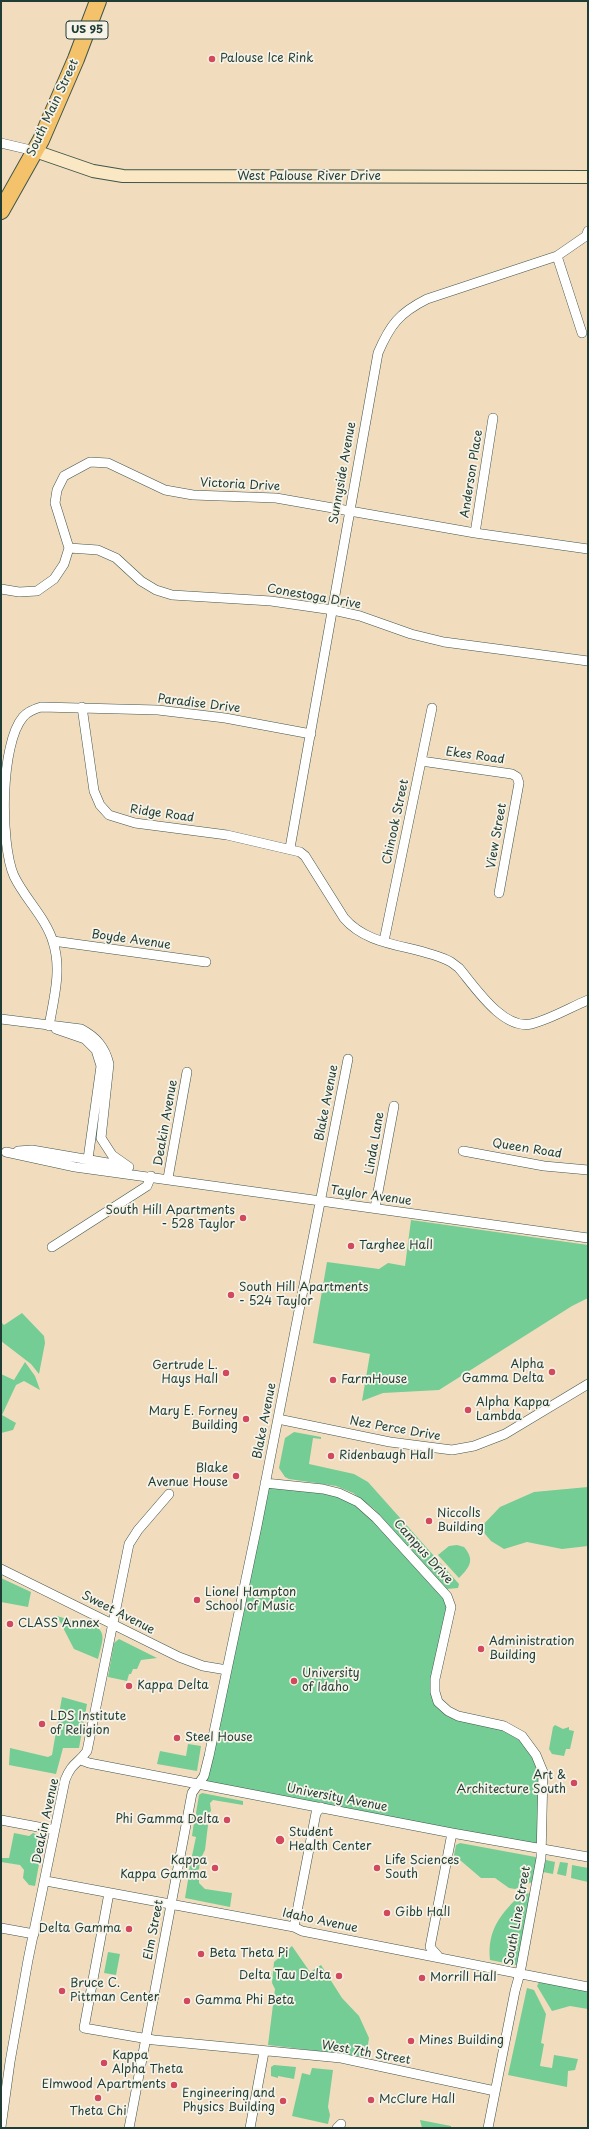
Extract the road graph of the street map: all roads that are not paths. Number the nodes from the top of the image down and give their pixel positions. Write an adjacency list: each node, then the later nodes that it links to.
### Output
1 (98, 1): 3 (highway, South Main Street / US 95)
2 (1, 143): 3 (street)
3 (35, 151): 4 (street, West Palouse River Drive); 5 (highway, South Main Street / US 95)
4 (588, 177)
5 (1, 211)
6 (587, 235): 7 (street, Sunnyside Avenue)
7 (557, 256): 8 (street); 10 (street, Sunnyside Avenue)
8 (582, 333)
9 (492, 418): 11 (street, Anderson Place)
10 (348, 511): 11 (street, Victoria Drive); 12 (street, Victoria Drive); 15 (street, Sunnyside Avenue)
11 (474, 533): 13 (street, Victoria Drive)
12 (69, 548): 14 (street); 15 (street, Conestoga Drive)
13 (588, 549)
14 (1, 589)
15 (333, 610): 16 (street, Conestoga Drive); 19 (street, Sunnyside Avenue)
16 (588, 662)
17 (82, 706): 19 (street, Paradise Drive); 22 (street, Ridge Road); 24 (street)
18 (432, 708): 20 (street, Chinook Street)
19 (311, 734): 22 (street, Sunnyside Avenue)
20 (421, 761): 21 (street, Ekes Road); 25 (street, Chinook Street)
21 (519, 783): 23 (street, View Street)
22 (290, 848): 25 (street, Ridge Road)
23 (499, 893)
24 (53, 941): 26 (street, Boyde Avenue); 29 (street)
25 (384, 941): 27 (street, Ridge Road)
26 (206, 962)
27 (588, 1000)
28 (1, 1019): 29 (street)
29 (49, 1026): 35 (street); 36 (street)
30 (348, 1059): 41 (street, Blake Avenue)
31 (187, 1072): 40 (street, Deakin Avenue)
32 (394, 1106): 42 (street, Linda Lane)
33 (463, 1151): 37 (street, Queen Road)
34 (4, 1152): 35 (street, Taylor Avenue); 38 (street, Taylor Avenue)
35 (88, 1159): 36 (street, Taylor Avenue); 38 (street, Taylor Avenue)
36 (129, 1167): 39 (street, Taylor Avenue)
37 (588, 1170)
38 (105, 1171): 39 (street, Taylor Avenue)
39 (151, 1176): 40 (street, Taylor Avenue); 44 (street)
40 (168, 1178): 41 (street, Taylor Avenue)
41 (321, 1200): 42 (street, Taylor Avenue); 46 (street, Blake Avenue)
42 (375, 1208): 43 (street, Taylor Avenue)
43 (588, 1238)
44 (52, 1247)
45 (588, 1384): 46 (street, Nez Perce Drive)
46 (278, 1418): 47 (street, Blake Avenue)
47 (265, 1483): 51 (street, Blake Avenue); 58 (street, Campus Drive)
48 (169, 1494): 50 (street, Deakin Avenue)
49 (1, 1569): 50 (street, Sweet Avenue)
50 (112, 1624): 51 (street, Sweet Avenue); 52 (street, Deakin Avenue)
51 (227, 1670): 53 (street, Blake Avenue)
52 (81, 1760): 53 (street, University Avenue); 56 (street, Deakin Avenue)
53 (197, 1784): 54 (street, University Avenue); 62 (street, Elm Street)
54 (321, 1807): 57 (street, University Avenue); 63 (street)
55 (1, 1820): 56 (street)
56 (54, 1830): 60 (street, Deakin Avenue)
57 (452, 1833): 58 (street, University Avenue); 66 (street)
58 (540, 1849): 59 (street, University Avenue); 67 (street, South Line Street)
59 (588, 1857)
60 (46, 1881): 61 (street, Idaho Avenue); 65 (street, Deakin Avenue)
61 (109, 1893): 62 (street, Idaho Avenue); 69 (street, West 7th Street)
62 (171, 1904): 63 (street, Idaho Avenue); 69 (street, Elm Street)
63 (294, 1927): 66 (street, Idaho Avenue)
64 (1, 1928): 65 (street)
65 (34, 1934): 72 (street, Deakin Avenue)
66 (438, 1956): 67 (street, Idaho Avenue)
67 (520, 1973): 68 (street, Idaho Avenue); 71 (street, South Line Street)
68 (588, 1987)
69 (145, 2039): 70 (street, West 7th Street); 73 (street, Elm Street)
70 (264, 2052): 71 (street, West 7th Street); 74 (street)
71 (495, 2091): 75 (street, South Line Street)
72 (1, 2127)
73 (129, 2128)
74 (250, 2128)
75 (488, 2128)

